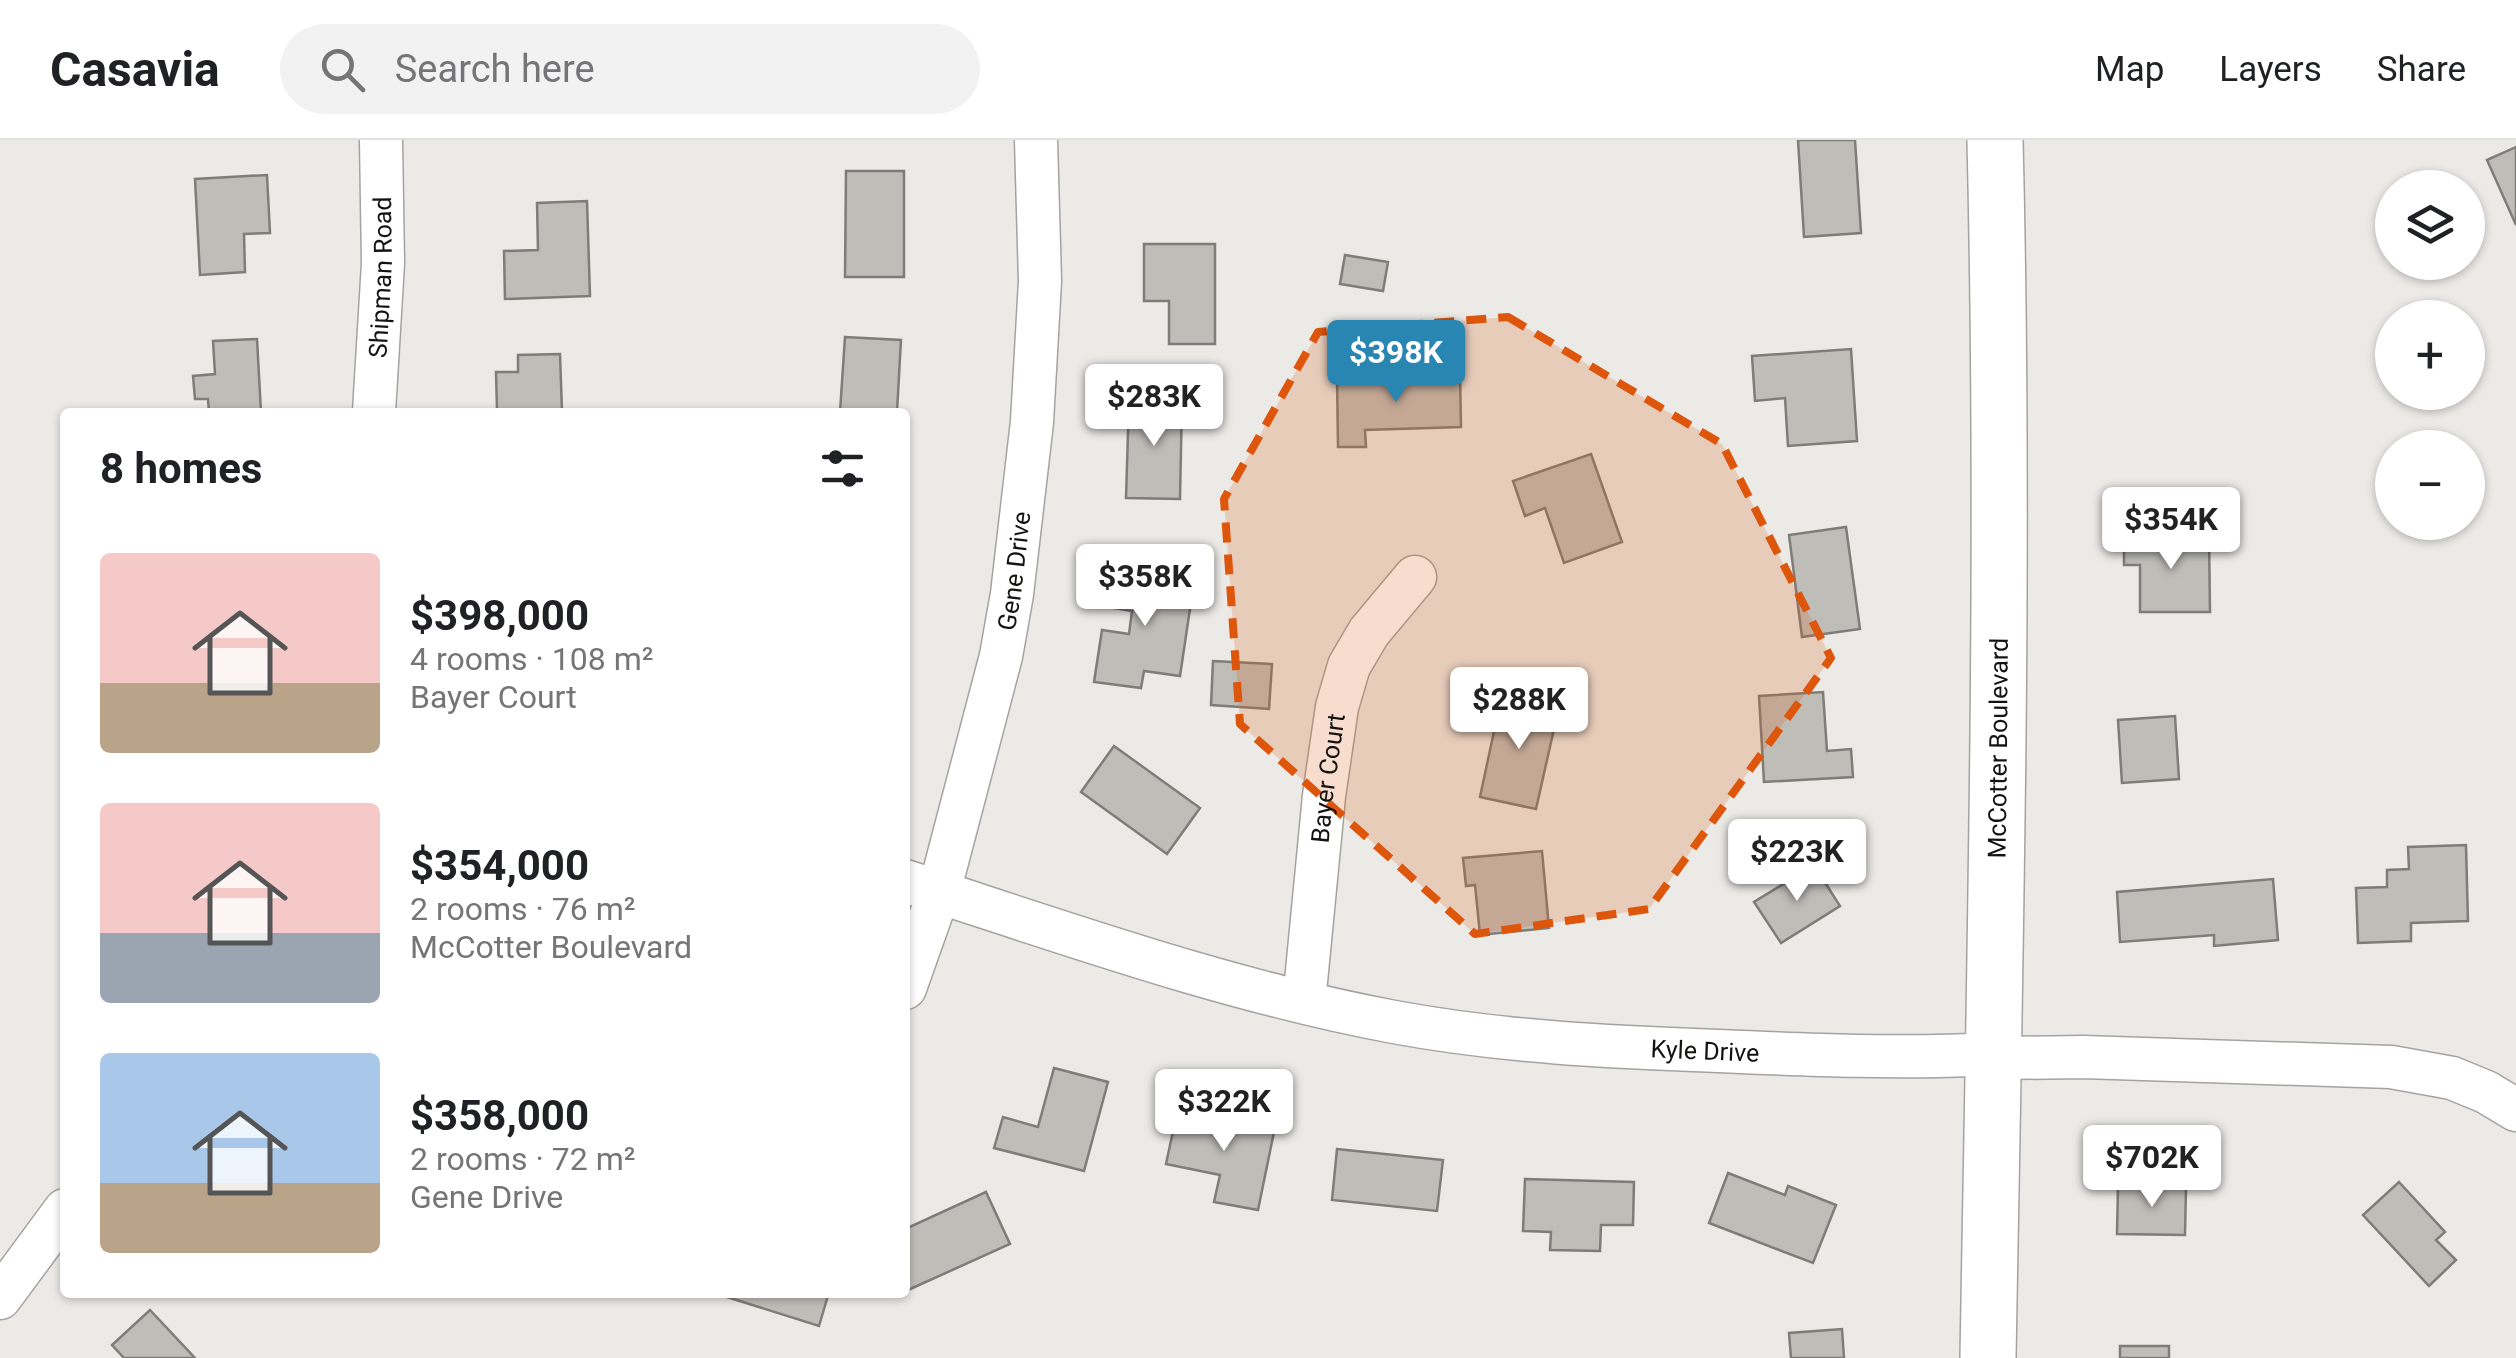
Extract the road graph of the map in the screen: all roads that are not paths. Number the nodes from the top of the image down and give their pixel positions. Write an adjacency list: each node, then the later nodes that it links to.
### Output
1 (381, 140): 4 (street, Shipman Road)
2 (1036, 140): 6 (street, Gene Drive)
3 (1994, 140): 9 (street, McCotter Boulevard)
4 (374, 408)
5 (1415, 577): 8 (street, Bayer Court)
6 (922, 887): 7 (street, Gene Drive); 8 (street, Kyle Drive)
7 (910, 958)
8 (1304, 1002): 9 (street, Kyle Drive)
9 (1993, 1054): 10 (street, Kyle Drive); 13 (street, McCotter Boulevard)
10 (2516, 1110)
11 (60, 1217): 12 (street)
12 (0, 1298)
13 (1988, 1358)

